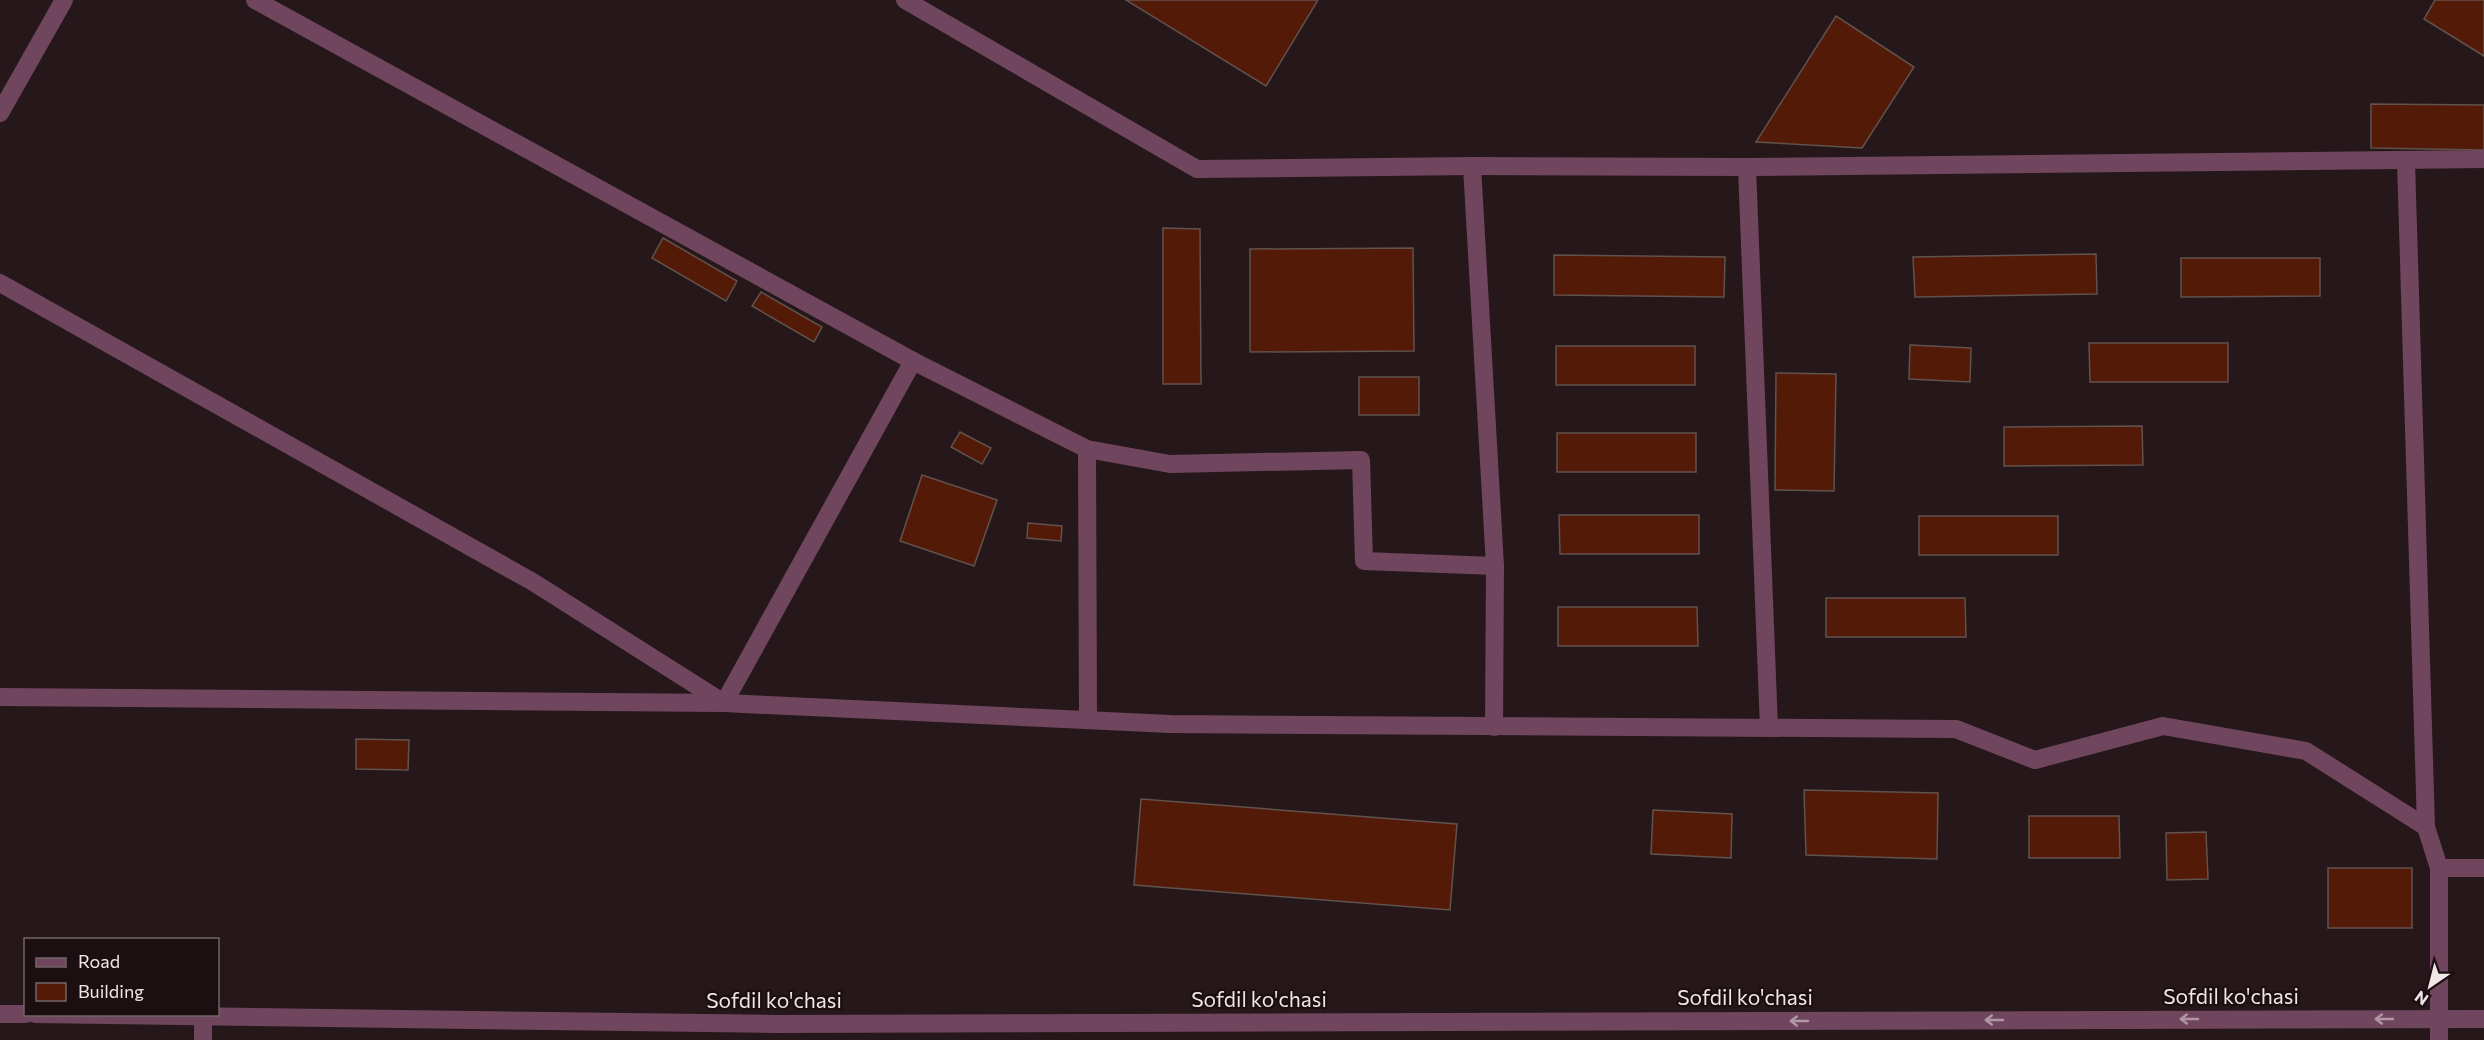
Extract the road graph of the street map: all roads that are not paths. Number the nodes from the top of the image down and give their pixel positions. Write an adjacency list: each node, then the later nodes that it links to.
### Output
1 (64, 0): 4 (street)
2 (255, 0): 10 (street)
3 (905, 0): 7 (street)
4 (0, 113)
5 (2484, 159): 6 (street)
6 (2406, 161): 8 (street); 18 (street)
7 (1472, 166): 8 (street); 12 (street)
8 (1747, 167): 17 (street)
9 (0, 283): 14 (street)
10 (913, 361): 11 (street); 14 (street)
11 (1087, 449): 12 (street); 15 (street)
12 (1495, 566): 16 (street)
13 (0, 697): 14 (street)
14 (724, 703): 15 (street)
15 (1088, 719): 16 (street)
16 (1494, 726): 17 (street)
17 (1768, 728): 18 (street)
18 (2426, 827): 19 (street)
19 (2439, 868): 20 (street); 25 (street)
20 (2484, 868)
21 (0, 1014): 22 (street)
22 (24, 1014)
23 (119, 1016): 24 (street, Sofdil ko'chasi)
24 (203, 1018): 27 (street, Sofdil ko'chasi); 28 (street)
25 (2439, 1019): 26 (street, Sofdil ko'chasi); 27 (street, Sofdil ko'chasi, one-way to 27); 29 (street)
26 (2484, 1019)
27 (775, 1032)
28 (203, 1040)
29 (2439, 1040)

